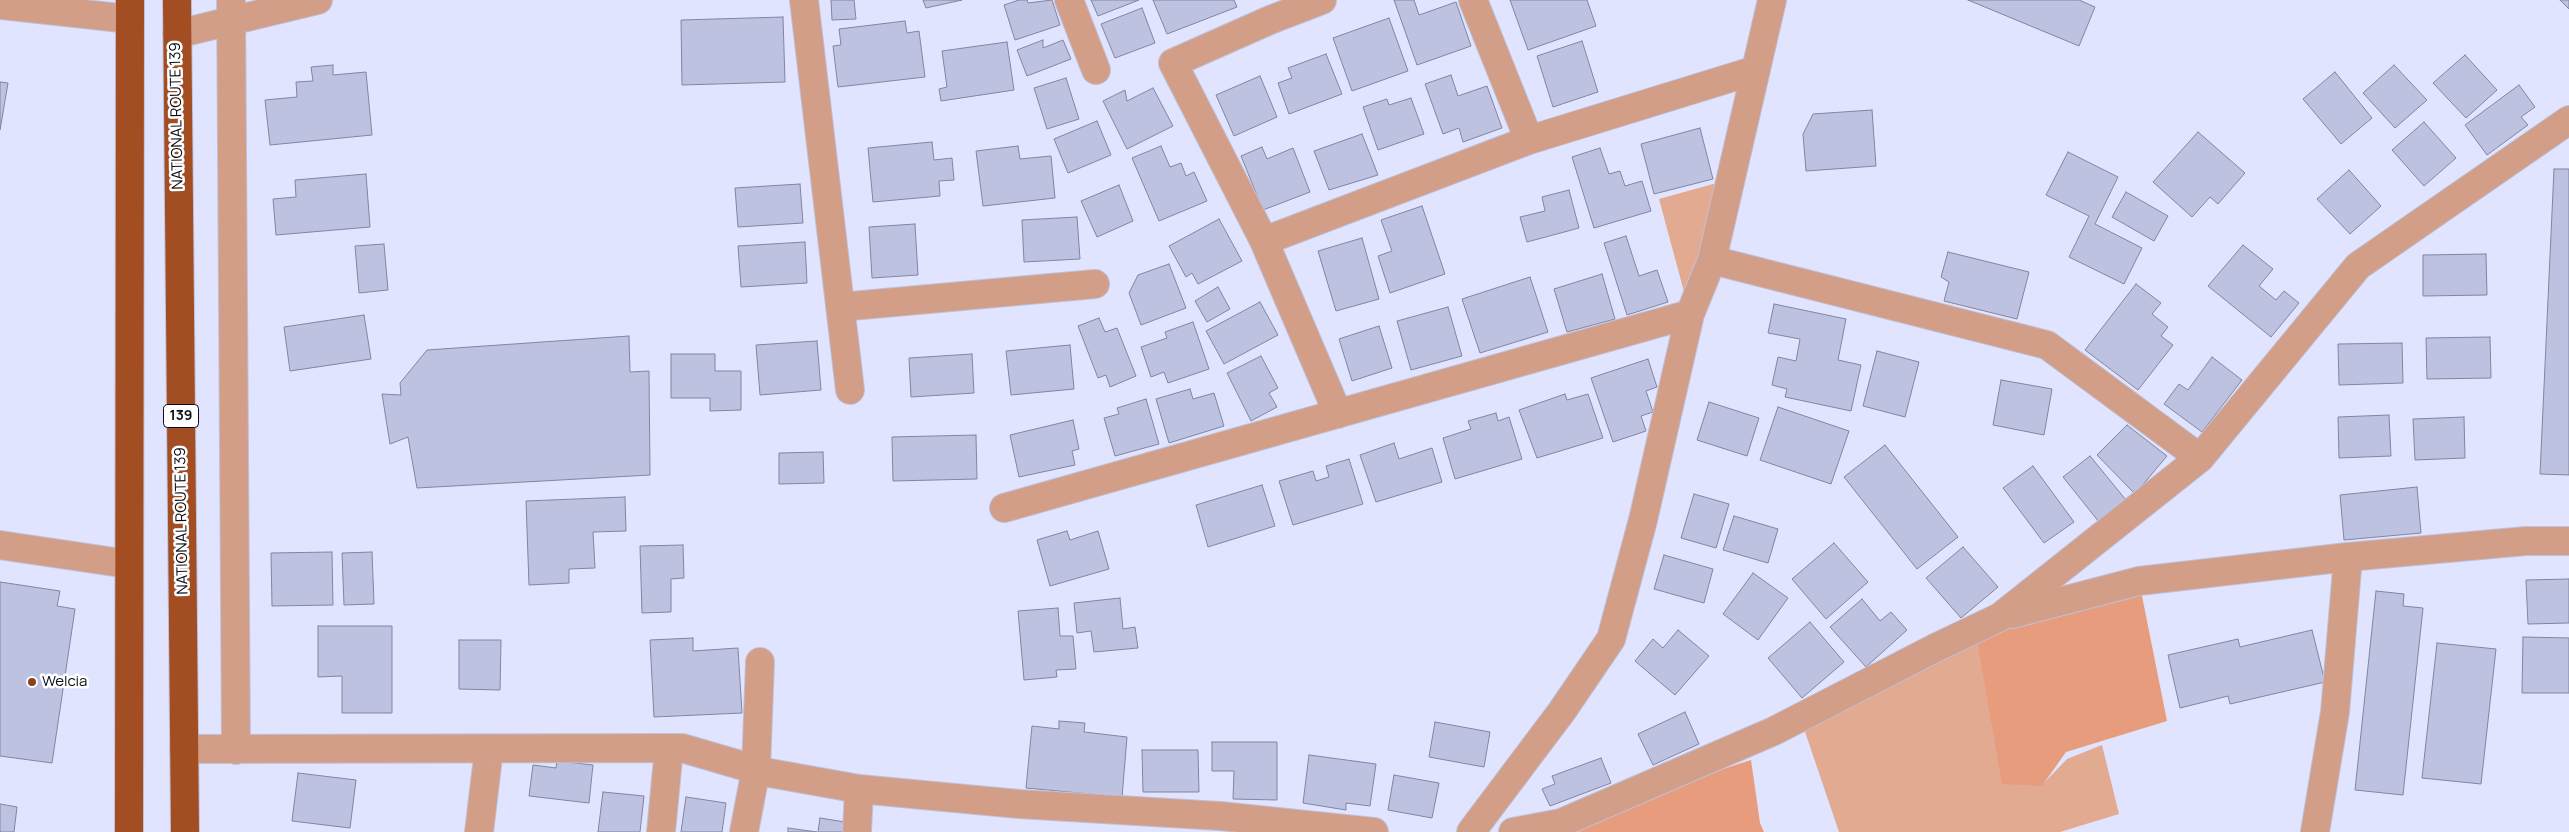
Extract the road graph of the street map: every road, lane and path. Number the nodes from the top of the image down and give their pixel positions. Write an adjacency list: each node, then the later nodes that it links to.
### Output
1 (177, 0): 12 (highway, NATIONAL ROUTE 139 / 139)
2 (318, 0): 11 (street)
3 (804, 0): 20 (street)
4 (1070, 0): 13 (street)
5 (1322, 0): 10 (street)
6 (1473, 0): 16 (street)
7 (1772, 0): 14 (street)
8 (0, 5): 9 (street)
9 (130, 9): 29 (highway)
10 (1266, 10): 17 (street)
11 (231, 11): 12 (street); 35 (street)
12 (177, 34): 33 (highway, NATIONAL ROUTE 139 / 139)
13 (1096, 70)
14 (1756, 70): 16 (street); 18 (street)
15 (2569, 120): 24 (street)
16 (1529, 140): 17 (street)
17 (1264, 241): 23 (street)
18 (1712, 260): 21 (street); 24 (street)
19 (1095, 284): 20 (street)
20 (840, 307): 22 (street)
21 (1690, 314): 23 (street); 45 (street)
22 (850, 390)
23 (1338, 414): 25 (street)
24 (2200, 458): 30 (street)
25 (1004, 508)
26 (2569, 541): 28 (street)
27 (0, 545): 29 (street)
28 (2348, 557): 30 (street); 47 (street)
29 (128, 564): 38 (highway)
30 (2000, 617): 46 (street)
31 (760, 662): 36 (street)
32 (669, 748): 34 (street); 36 (street); 41 (street)
33 (184, 749): 35 (street); 39 (highway, NATIONAL ROUTE 139 / 139)
34 (489, 749): 35 (street); 40 (street)
35 (236, 750)
36 (756, 769): 37 (street); 42 (street)
37 (859, 789): 43 (street); 44 (street)
38 (129, 832)
39 (185, 832)
40 (479, 832)
41 (660, 832)
42 (744, 832)
43 (857, 832)
44 (1374, 832)
45 (1471, 832)
46 (1513, 832)
47 (2315, 832)

